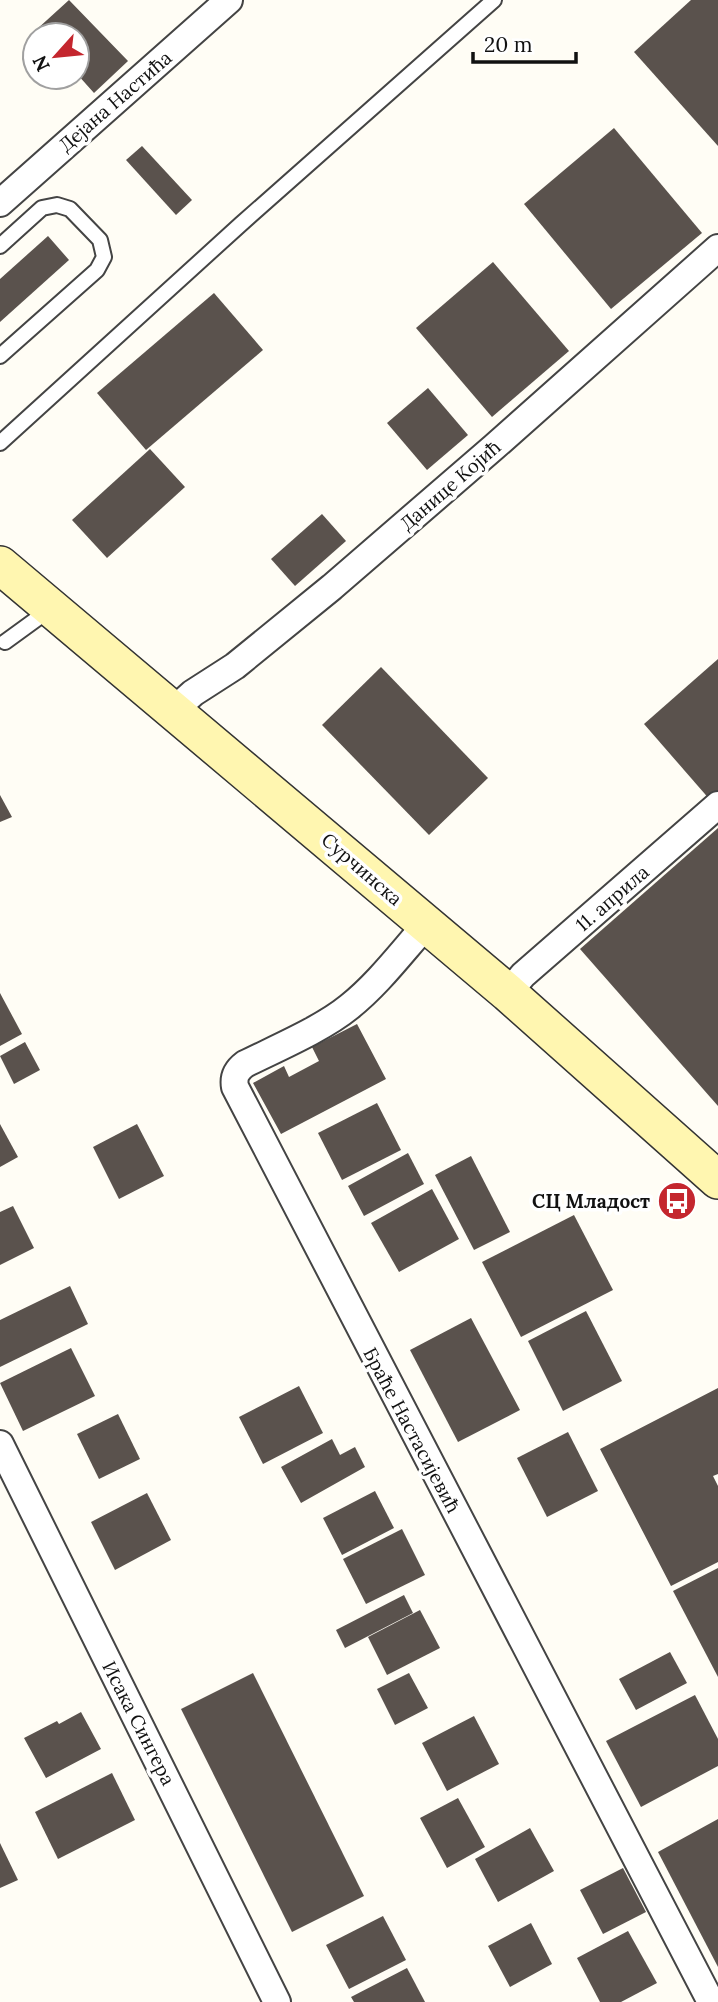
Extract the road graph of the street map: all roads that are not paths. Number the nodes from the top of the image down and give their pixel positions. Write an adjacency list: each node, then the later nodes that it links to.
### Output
1 (229, 0): 3 (street, Дејана Настића)
2 (494, 0): 7 (lane)
3 (0, 203)
4 (0, 246): 6 (lane)
5 (718, 248): 11 (street, Данице Којић)
6 (0, 356)
7 (0, 443)
8 (0, 565): 9 (main road, Сурчинска)
9 (51, 608): 10 (lane); 11 (main road, Сурчинска)
10 (5, 642)
11 (173, 711): 13 (main road, Сурчинска)
12 (718, 805): 14 (street, 11. априла)
13 (426, 925): 14 (main road, Сурчинска); 18 (street, Браће Настасијевић)
14 (508, 993): 15 (main road, Сурчинска)
15 (718, 1180)
16 (0, 1444): 17 (street, Исака Сингера)
17 (277, 2002)
18 (711, 2002)

